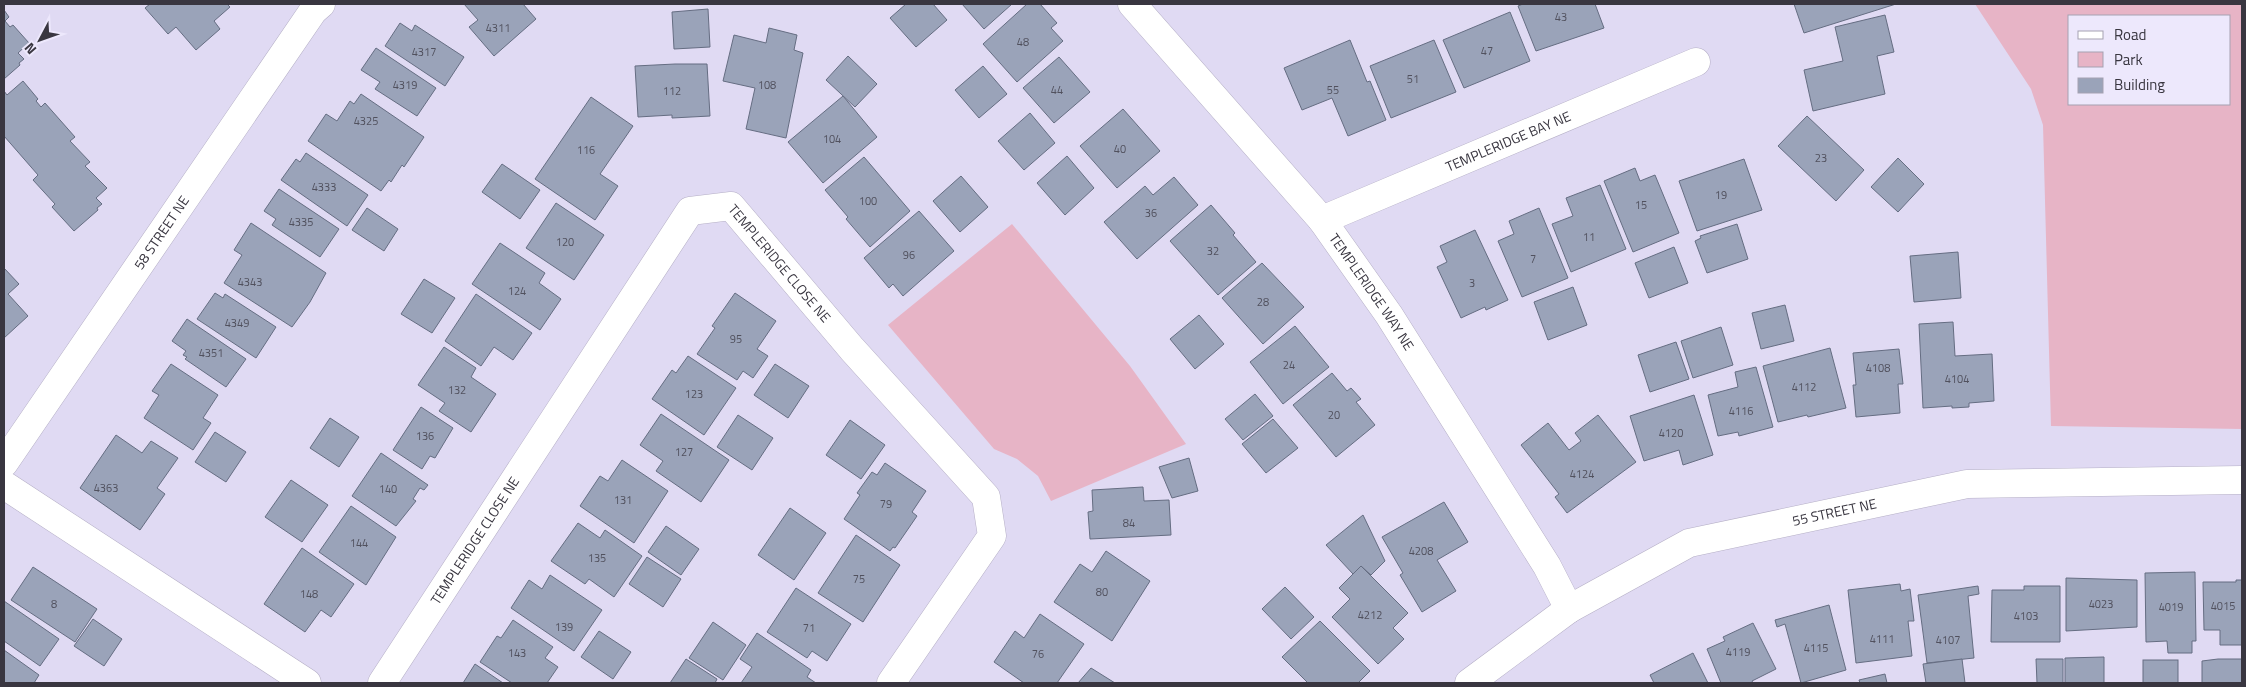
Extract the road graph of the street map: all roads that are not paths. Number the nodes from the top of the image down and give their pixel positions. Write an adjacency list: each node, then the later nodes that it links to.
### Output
1 (1132, 4): 4 (street, TEMPLERIDGE WAY NE)
2 (314, 6): 5 (street, 58 STREET NE)
3 (1696, 62): 4 (street, TEMPLERIDGE BAY NE)
4 (1322, 220): 8 (street, TEMPLERIDGE WAY NE)
5 (4, 463)
6 (2242, 480): 8 (street, 55 STREET NE)
7 (4, 485): 9 (street)
8 (1569, 610): 12 (street, 55 STREET NE)
9 (307, 683)
10 (382, 683): 11 (street, TEMPLERIDGE CLOSE NE)
11 (891, 683)
12 (1470, 683)

